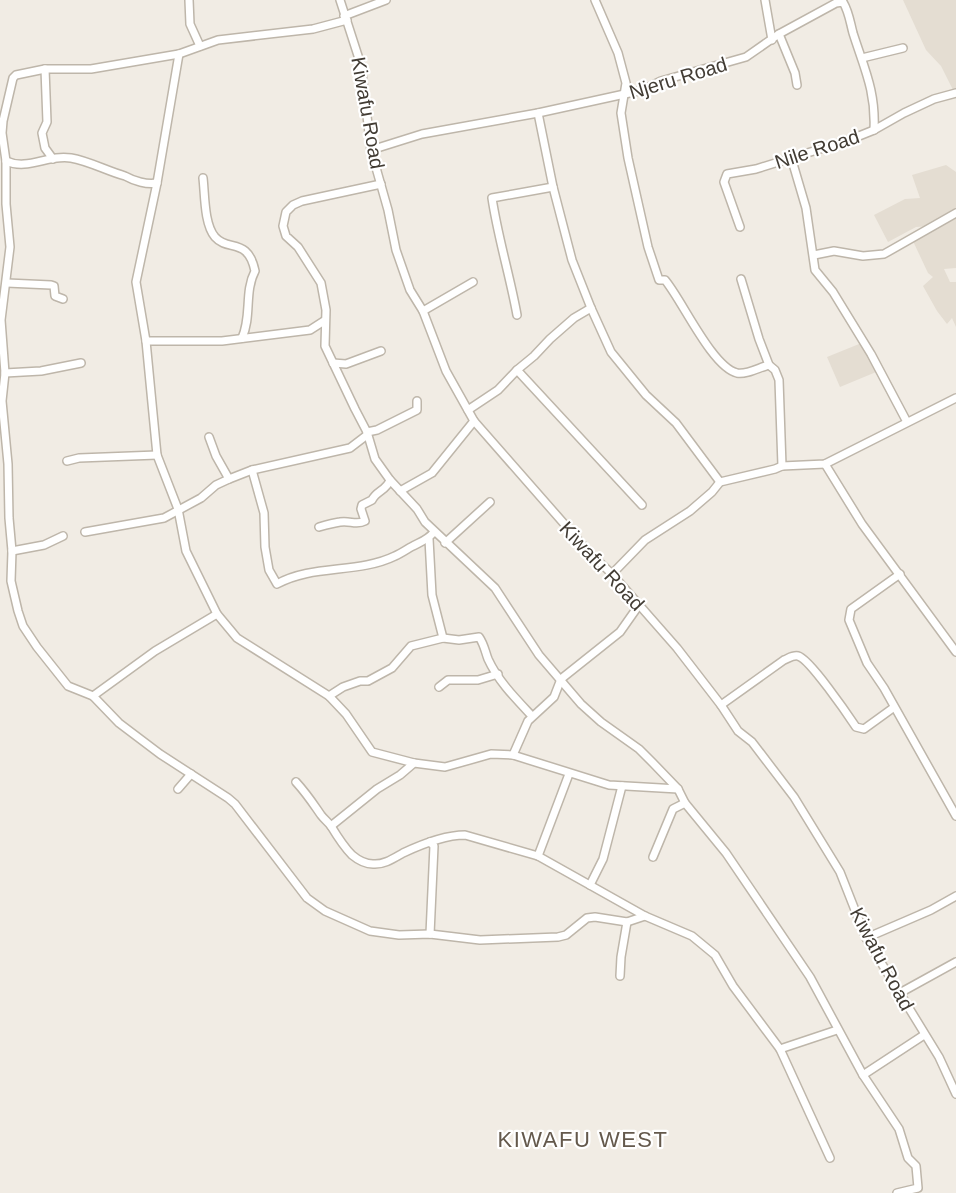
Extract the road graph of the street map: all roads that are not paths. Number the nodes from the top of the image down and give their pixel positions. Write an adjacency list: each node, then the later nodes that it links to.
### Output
1 (189, 0): 10 (street)
2 (340, 0): 7 (street, Kiwafu Road)
3 (386, 0): 7 (street)
4 (596, 0): 17 (street)
5 (765, 0): 9 (street)
6 (844, 1): 8 (street, Njeru Road); 13 (street, Njeru Road)
7 (346, 18): 10 (street); 20 (street, Kiwafu Road)
8 (779, 34): 9 (street, Njeru Road); 15 (street)
9 (772, 40): 17 (street, Njeru Road)
10 (200, 46): 12 (street)
11 (903, 48): 13 (street)
12 (178, 54): 14 (street); 25 (street)
13 (862, 58): 19 (street, Njeru Road)
14 (45, 69): 22 (street); 23 (street)
15 (796, 85)
16 (956, 93): 19 (street, Nile Road)
17 (624, 95): 18 (street, Njeru Road); 44 (street)
18 (538, 113): 20 (street, Njeru Road); 27 (street)
19 (874, 130): 21 (street, Nile Road)
20 (371, 150): 26 (street, Kiwafu Road)
21 (791, 157): 29 (street, Nile Road); 30 (street)
22 (53, 159): 23 (street); 25 (street)
23 (6, 161): 33 (street)
24 (203, 178): 39 (street)
25 (158, 183): 40 (street)
26 (381, 184): 36 (street, Kiwafu Road); 38 (street)
27 (554, 187): 35 (street); 37 (street)
28 (956, 213): 30 (street)
29 (740, 227)
30 (814, 255): 51 (street)
31 (741, 279): 44 (street)
32 (472, 282): 36 (street)
33 (7, 283): 34 (street); 46 (street)
34 (63, 299)
35 (591, 308): 45 (street); 61 (street)
36 (423, 311): 49 (street, Kiwafu Road)
37 (517, 315)
38 (324, 321): 39 (street); 43 (street)
39 (242, 338): 40 (street)
40 (146, 341): 54 (street)
41 (381, 351): 43 (street)
42 (81, 363): 46 (street)
43 (333, 363): 52 (street)
44 (769, 365): 57 (street)
45 (517, 369): 49 (street); 64 (street)
46 (5, 373): 72 (street)
47 (956, 398): 51 (street)
48 (417, 401): 52 (street)
49 (468, 410): 50 (street, Kiwafu Road)
50 (474, 421): 62 (street); 73 (street, Kiwafu Road)
51 (907, 422): 56 (street)
52 (367, 433): 58 (street); 60 (street)
53 (209, 437): 59 (street)
54 (157, 456): 55 (street); 65 (street)
55 (67, 461)
56 (825, 464): 57 (street); 74 (street)
57 (782, 466): 61 (street)
58 (252, 470): 59 (street); 70 (street)
59 (229, 479): 65 (street)
60 (390, 480): 62 (street); 66 (street)
61 (720, 482): 73 (street)
62 (400, 490): 68 (street)
63 (490, 502): 71 (street)
64 (642, 505)
65 (178, 509): 67 (street); 76 (street)
66 (319, 527)
67 (85, 532)
68 (434, 532): 70 (street); 71 (street)
69 (63, 536): 72 (street)
70 (429, 539): 77 (street)
71 (445, 543): 80 (street)
72 (12, 550): 82 (street)
73 (612, 574): 75 (street, Kiwafu Road)
74 (900, 574): 78 (street); 85 (street)
75 (639, 605): 80 (street); 84 (street, Kiwafu Road)
76 (217, 614): 82 (street); 83 (street)
77 (443, 638): 79 (street); 83 (street)
78 (956, 652)
79 (498, 674): 81 (street); 86 (street)
80 (561, 679): 86 (street); 94 (street)
81 (439, 687)
82 (93, 696): 89 (street)
83 (329, 696): 88 (street)
84 (722, 705): 85 (street); 106 (street, Kiwafu Road)
85 (893, 708): 96 (street)
86 (532, 716): 87 (street)
87 (513, 755): 88 (street); 90 (street)
88 (414, 763): 97 (street)
89 (191, 774): 93 (street); 105 (street)
90 (569, 774): 92 (street); 99 (street)
91 (296, 782): 97 (street)
92 (622, 786): 94 (street); 101 (street)
93 (178, 789)
94 (678, 789): 95 (street)
95 (685, 803): 100 (street); 110 (street)
96 (956, 816)
97 (331, 826): 98 (street)
98 (430, 842): 99 (street); 105 (street)
99 (538, 856): 101 (street)
100 (653, 857)
101 (590, 885): 103 (street)
102 (956, 896): 106 (street)
103 (645, 916): 104 (street); 112 (street)
104 (627, 922): 105 (street); 108 (street)
105 (430, 934)
106 (866, 938): 109 (street, Kiwafu Road)
107 (956, 962): 109 (street)
108 (620, 976)
109 (898, 994): 111 (street, Kiwafu Road)
110 (837, 1030): 112 (street); 113 (street)
111 (924, 1035): 113 (street); 114 (street, Kiwafu Road)
112 (780, 1049): 115 (street)
113 (863, 1075): 116 (street)
114 (956, 1094)
115 (830, 1158)
116 (897, 1193)

